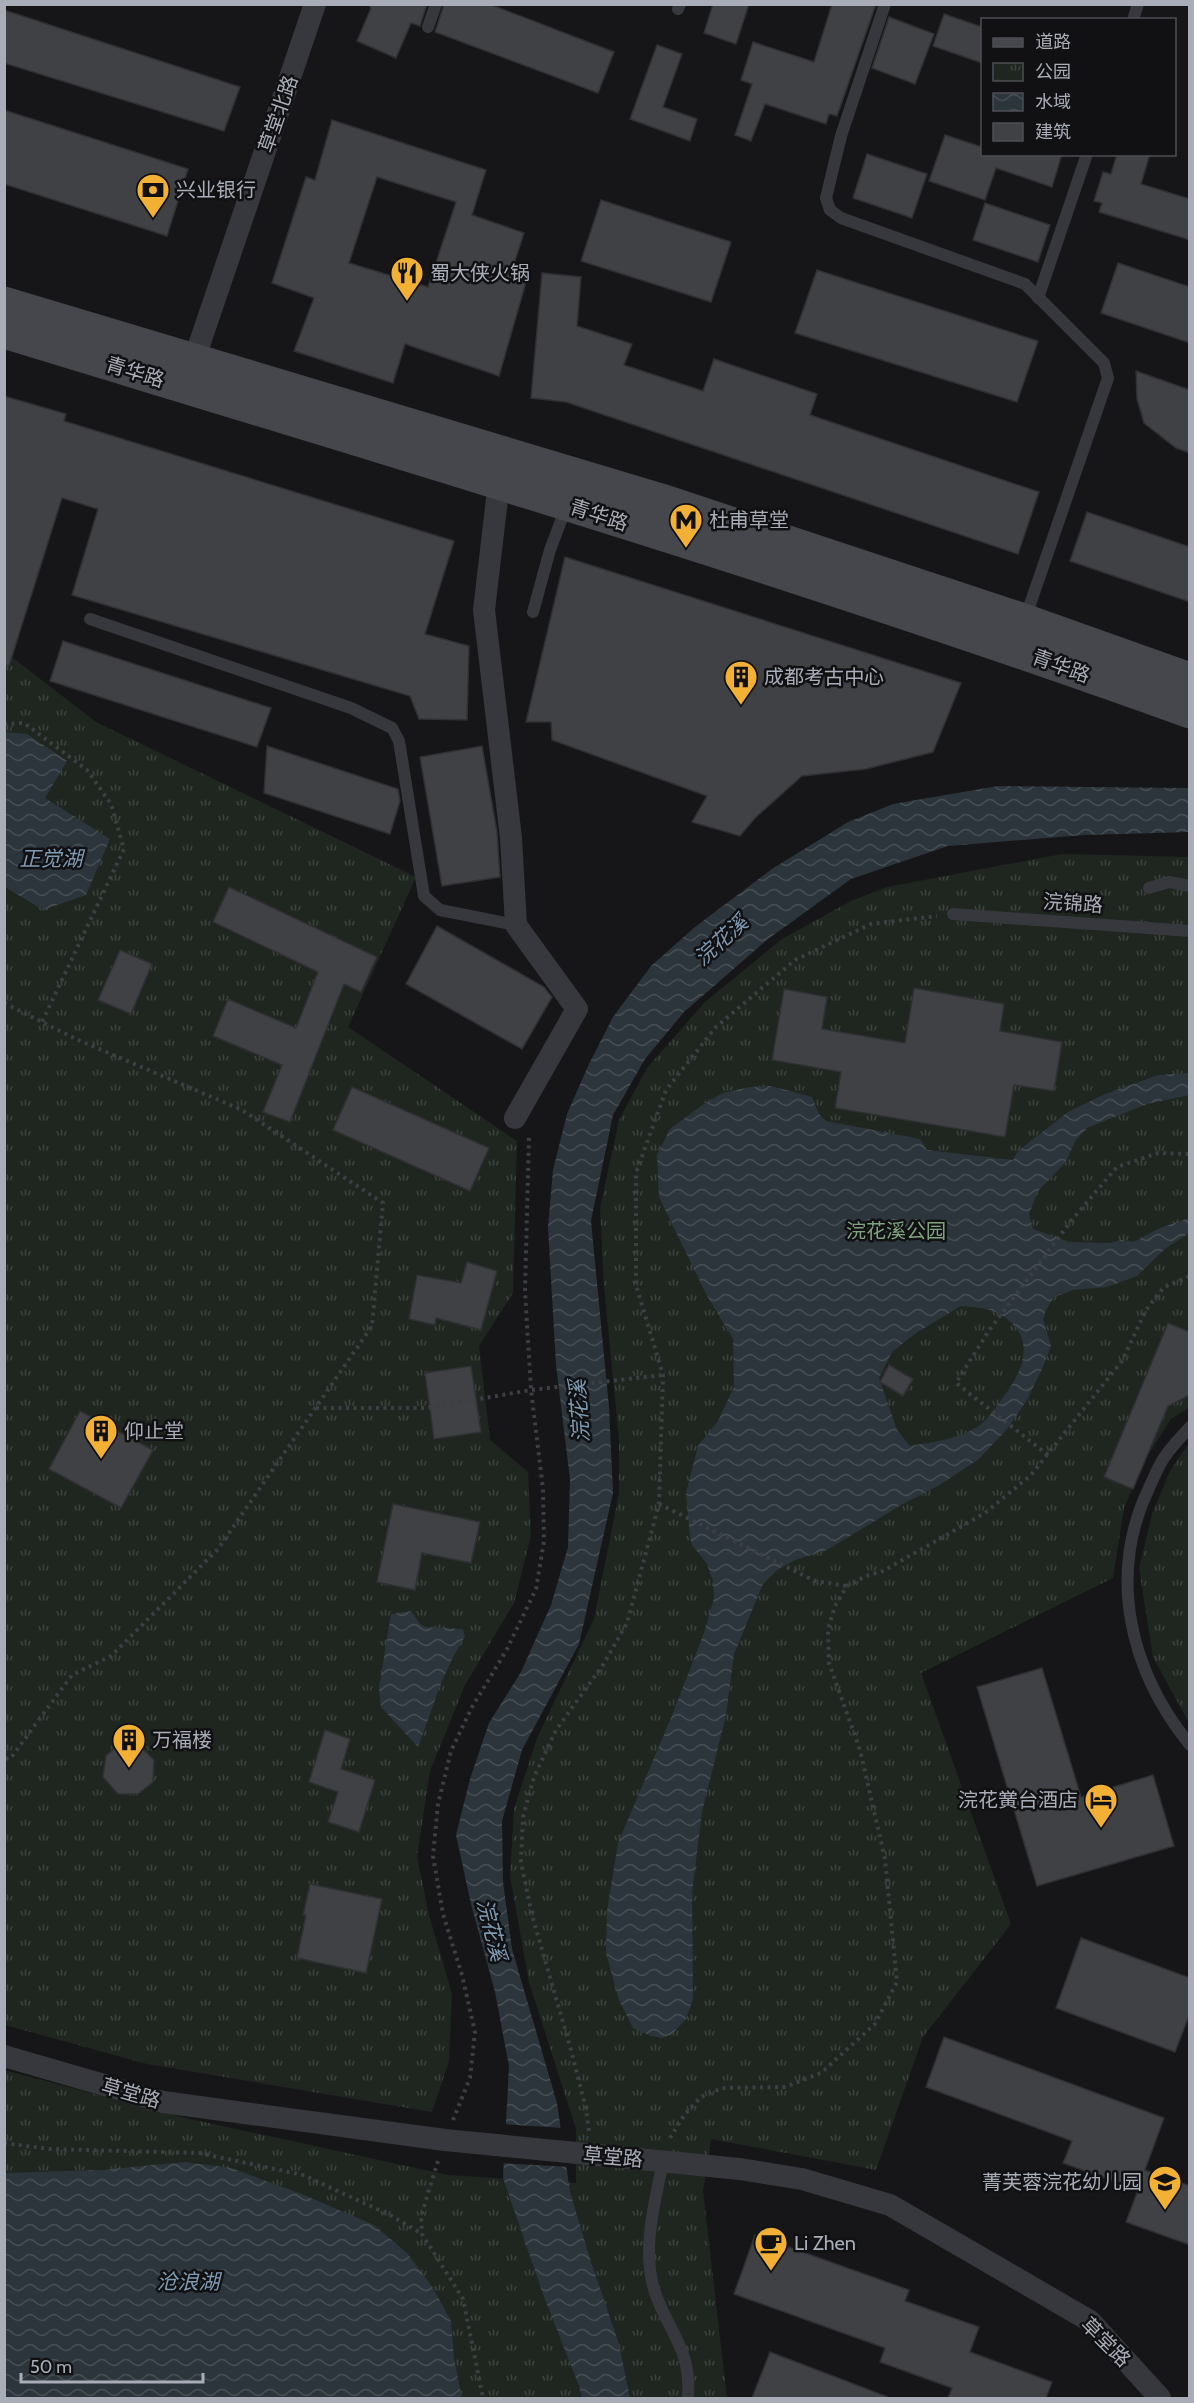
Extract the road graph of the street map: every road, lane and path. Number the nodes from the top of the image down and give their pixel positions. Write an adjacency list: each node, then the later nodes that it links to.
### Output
1 (315, 4): 9 (street, 草堂北路)
2 (436, 4): 4 (lane)
3 (885, 4): 6 (lane)
4 (428, 27)
5 (1086, 156): 6 (lane)
6 (1038, 298): 14 (lane)
7 (4, 303): 9 (main road, 青华路)
8 (4, 332): 10 (main road, 青华路)
9 (194, 360): 14 (main road, 青华路)
10 (499, 482): 11 (main road, 青华路); 21 (street)
11 (567, 504): 12 (lane); 16 (main road, 青华路)
12 (533, 612)
13 (90, 619): 21 (lane)
14 (1024, 620): 15 (main road, 青华路)
15 (1190, 679)
16 (1190, 712)
17 (4, 724): 24 (path)
18 (1190, 886): 19 (lane)
19 (1149, 888)
20 (952, 914): 22 (lane, 浣锦路); 28 (path)
21 (516, 926): 25 (street)
22 (1190, 931)
23 (4, 1003): 24 (path)
24 (42, 1022): 30 (path)
25 (522, 1126): 29 (path)
26 (1190, 1154): 32 (path)
27 (1190, 1276): 32 (path)
28 (663, 1375): 29 (path); 33 (path)
29 (531, 1390): 30 (path); 38 (path)
30 (315, 1408): 36 (path)
31 (1190, 1427): 35 (lane)
32 (1048, 1455): 34 (path)
33 (659, 1504): 34 (path); 40 (path)
34 (847, 1586): 41 (path)
35 (1190, 1745)
36 (4, 1758)
37 (4, 2056): 38 (street, 草堂路)
38 (444, 2140): 40 (street, 草堂路); 42 (path)
39 (4, 2144): 42 (path)
40 (589, 2155): 41 (street, 草堂路)
41 (663, 2162): 44 (lane); 45 (street, 草堂路)
42 (422, 2234): 43 (path)
43 (483, 2398)
44 (688, 2398)
45 (1160, 2398)

